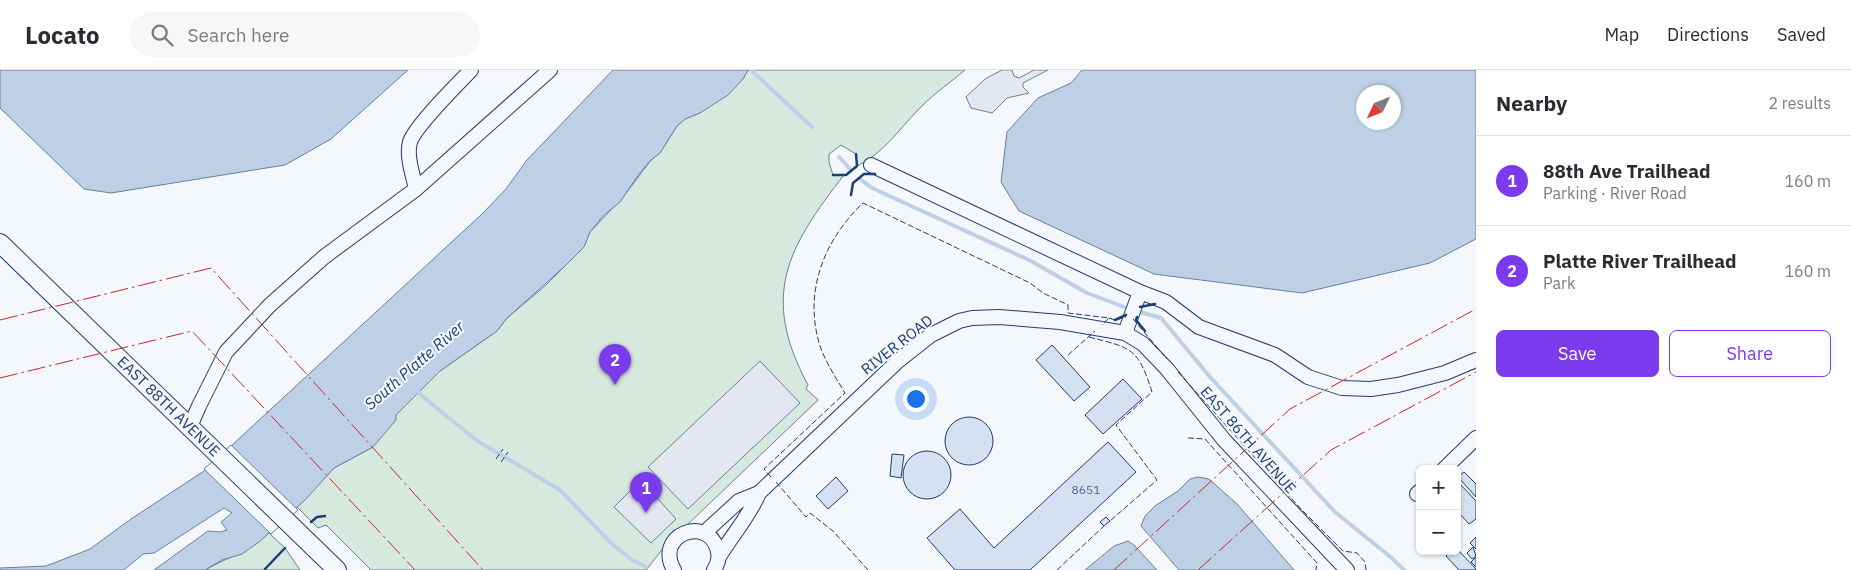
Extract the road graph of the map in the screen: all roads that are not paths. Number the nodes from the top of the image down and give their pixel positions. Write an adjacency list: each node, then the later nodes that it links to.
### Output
1 (471, 70): 4 (street)
2 (550, 70): 4 (street)
3 (870, 165): 6 (street)
4 (416, 189): 9 (street)
5 (0, 244): 9 (main road, EAST 88TH AVENUE)
6 (1138, 298): 7 (street); 8 (street)
7 (1126, 328): 12 (street, RIVER ROAD); 19 (street, EAST 86TH AVENUE)
8 (1476, 360)
9 (189, 429): 16 (main road, EAST 88TH AVENUE)
10 (1476, 438): 11 (street)
11 (1448, 465)
12 (759, 494): 13 (street, RIVER ROAD); 15 (street, RIVER ROAD)
13 (704, 533): 14 (street); 15 (street)
14 (669, 554): 17 (street); 18 (street)
15 (716, 564)
16 (337, 570)
17 (662, 570)
18 (674, 570)
19 (1347, 570)

